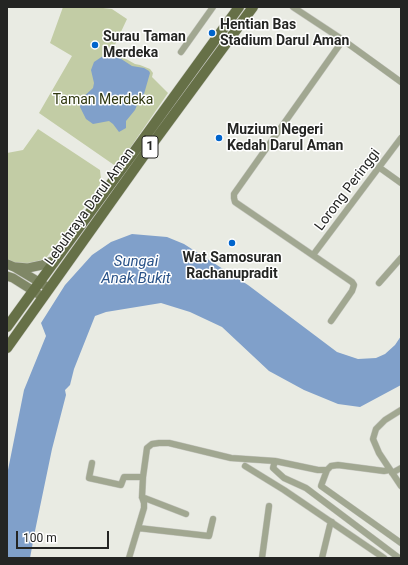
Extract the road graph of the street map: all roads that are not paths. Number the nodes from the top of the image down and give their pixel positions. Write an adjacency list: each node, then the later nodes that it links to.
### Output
1 (213, 7): 6 (street)
2 (239, 7): 13 (main road, Lebuhraya Darul Aman / 1)
3 (254, 7): 18 (main road, Lebuhraya Darul Aman / 1)
4 (293, 7): 5 (street)
5 (343, 40): 7 (street); 11 (street)
6 (181, 52)
7 (401, 82)
8 (401, 138): 9 (street, Lorong Peringgi)
9 (380, 168): 10 (street); 11 (street, Lorong Peringgi)
10 (401, 183)
11 (313, 255): 19 (street)
12 (401, 258): 16 (street)
13 (55, 260): 14 (main road); 17 (main road, Lebuhraya Darul Aman / 1)
14 (11, 266): 17 (main road)
15 (7, 276): 17 (main road)
16 (379, 283)
17 (36, 286): 18 (main road); 20 (main road, Lebuhraya Darul Aman / 1)
18 (46, 293): 21 (main road, Lebuhraya Darul Aman / 1)
19 (331, 322)
20 (7, 327)
21 (7, 348)
22 (401, 410): 29 (street)
23 (274, 461): 26 (street); 28 (street); 30 (street)
24 (92, 463): 30 (street)
25 (245, 466): 31 (street)
26 (273, 468): 31 (street); 34 (street)
27 (401, 468): 29 (street)
28 (327, 470): 29 (street); 32 (street)
29 (391, 472): 33 (street)
30 (142, 477): 35 (street)
31 (267, 480): 39 (street)
32 (321, 486): 34 (street); 41 (street)
33 (401, 486)
34 (306, 488): 46 (street)
35 (142, 497): 37 (street); 40 (street)
36 (269, 506): 43 (street)
37 (186, 514)
38 (213, 518): 40 (street)
39 (332, 522): 44 (street); 45 (street)
40 (138, 528): 42 (street)
41 (401, 543)
42 (130, 558)
43 (262, 558)
44 (322, 558)
45 (384, 558)
46 (399, 558)

